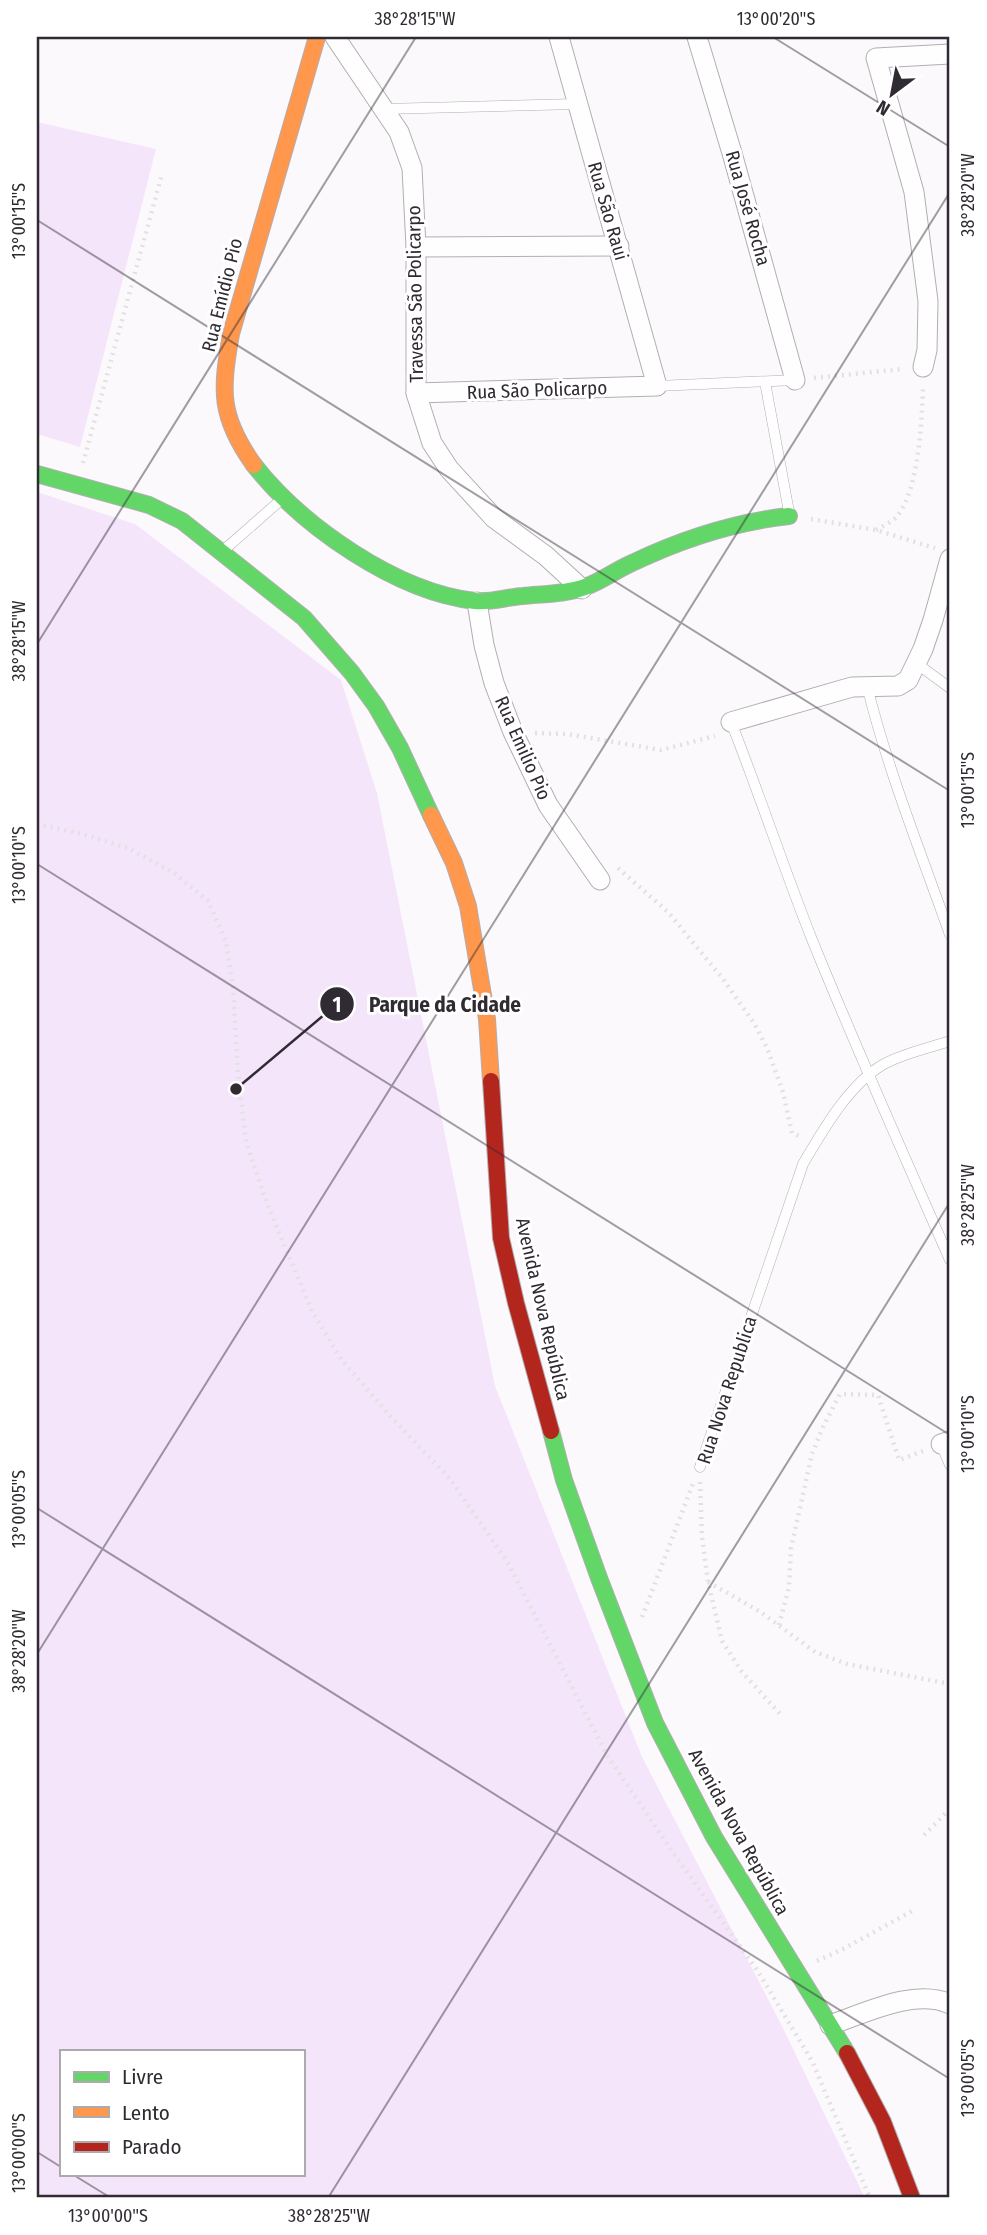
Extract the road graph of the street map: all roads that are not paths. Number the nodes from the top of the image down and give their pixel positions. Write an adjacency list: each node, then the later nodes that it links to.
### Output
1 (317, 37): 16 (street, Rua Emídio Pio)
2 (335, 37): 7 (street, Travessa São Policarpo)
3 (559, 37): 6 (street, Rua São Raui)
4 (697, 37): 11 (street, Rua José Rocha)
5 (950, 54): 10 (street)
6 (577, 104): 7 (lane); 8 (street, Rua São Raui)
7 (384, 109): 9 (street, Travessa São Policarpo)
8 (619, 246): 9 (street); 13 (street, Rua São Raui)
9 (416, 247): 14 (street, Travessa São Policarpo)
10 (923, 367)
11 (795, 380): 12 (lane)
12 (765, 382): 13 (lane); 17 (lane)
13 (657, 386): 14 (street, Rua São Policarpo)
14 (416, 393): 20 (street, Travessa São Policarpo)
15 (37, 474): 18 (street, Avenida Nova República)
16 (282, 499): 18 (lane); 21 (street, Rua Emídio Pio)
17 (789, 516): 20 (street)
18 (222, 551): 35 (street, Avenida Nova República)
19 (944, 554): 22 (street)
20 (582, 589): 21 (street)
21 (477, 602): 26 (street, Rua Emilio Pio)
22 (916, 663): 23 (street); 24 (lane)
23 (867, 685): 25 (street); 27 (lane)
24 (950, 688)
25 (732, 726): 29 (lane)
26 (600, 880)
27 (950, 935)
28 (950, 1041): 29 (lane, Rua Nova Republica)
29 (869, 1075): 30 (lane); 33 (lane, Rua Nova Republica)
30 (950, 1260)
31 (946, 1443): 32 (lane)
32 (950, 1465)
33 (700, 1467)
34 (950, 2004): 35 (street)
35 (830, 2025): 36 (street, Avenida Nova República)
36 (912, 2198)

